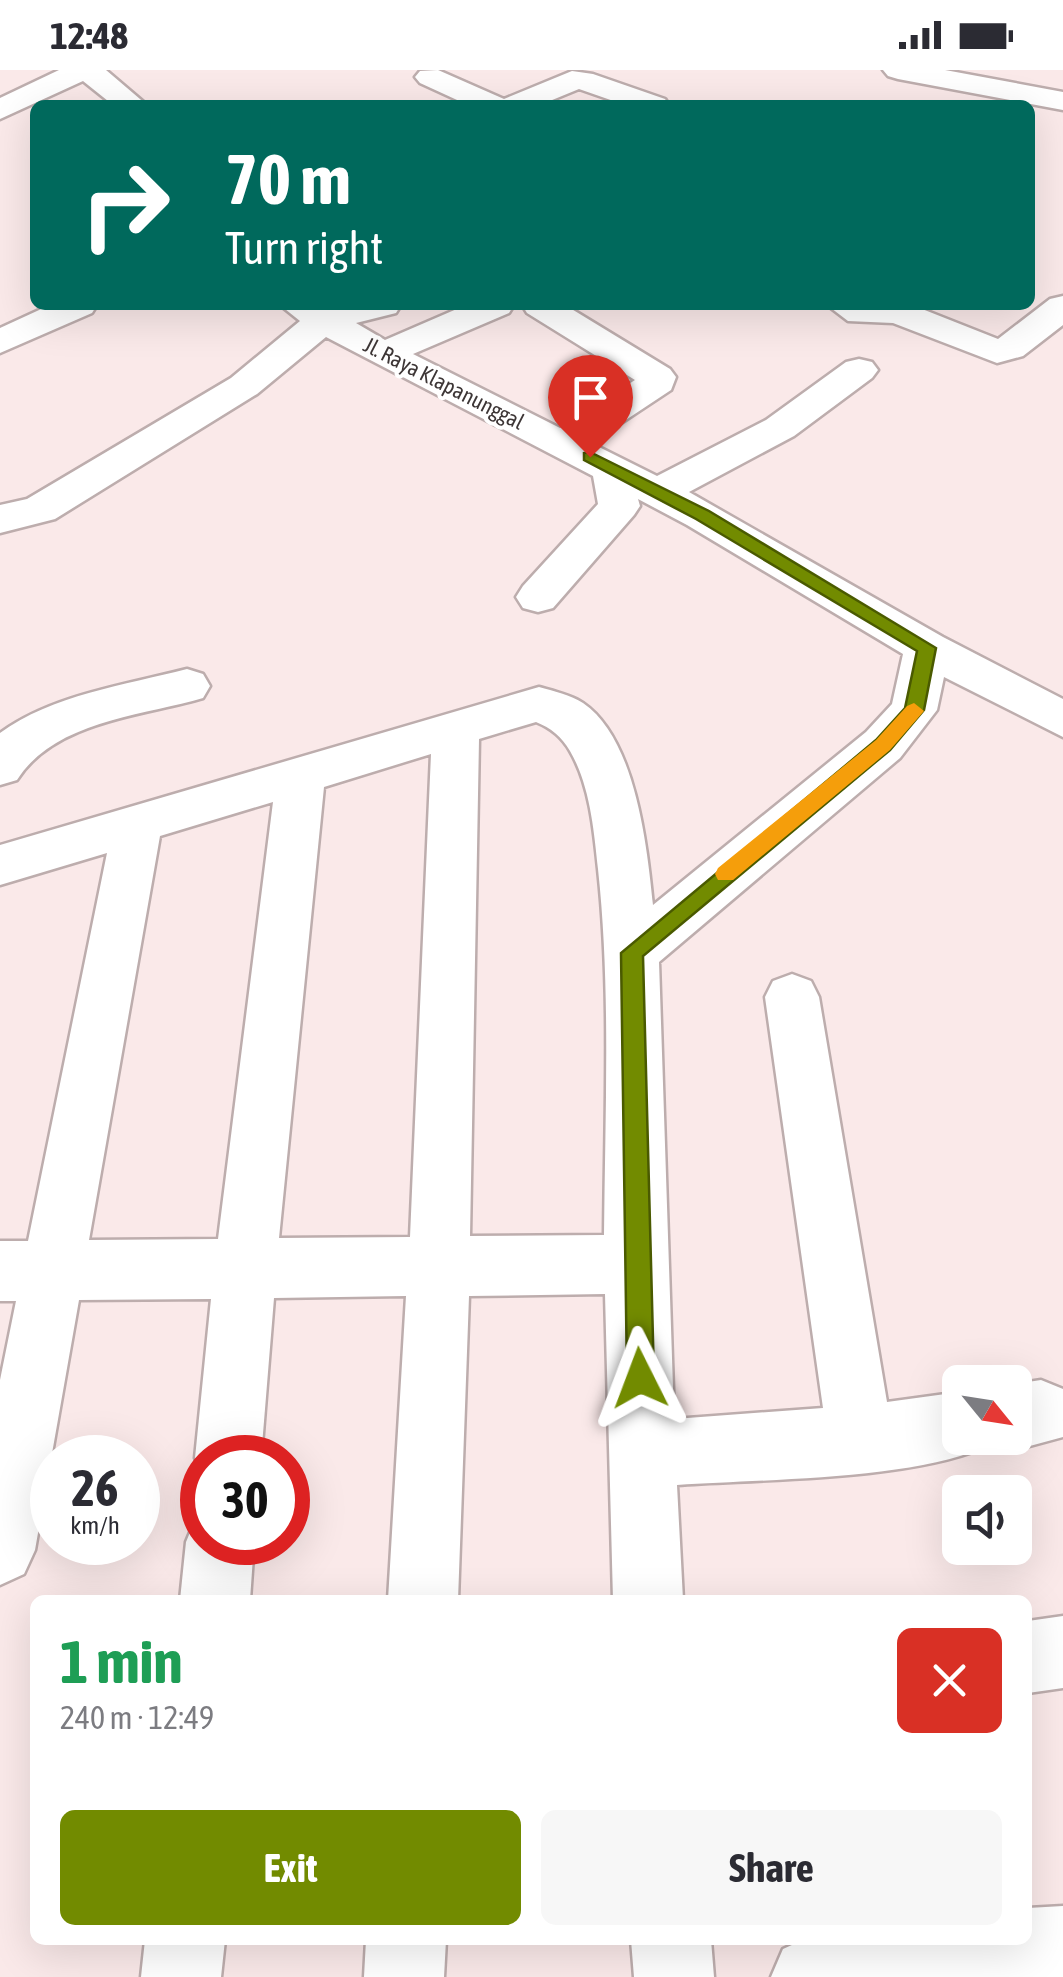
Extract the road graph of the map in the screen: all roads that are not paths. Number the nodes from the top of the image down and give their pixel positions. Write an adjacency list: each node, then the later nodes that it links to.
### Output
1 (85, 70): 4 (street); 9 (street)
2 (898, 70): 8 (street)
3 (430, 77): 5 (street)
4 (125, 100)
5 (482, 100)
6 (526, 100): 7 (street)
7 (640, 100)
8 (1063, 101)
9 (0, 110)
10 (1063, 307): 15 (street)
11 (68, 310): 17 (street)
12 (337, 310): 16 (street)
13 (484, 310): 18 (street)
14 (548, 310): 20 (street)
15 (853, 310)
16 (310, 313): 18 (street, Jl. Raya Klapanunggal); 23 (street)
17 (0, 342)
18 (382, 354): 20 (street, Jl. Raya Klapanunggal)
19 (860, 370): 22 (street)
20 (564, 443): 21 (street, Jl. Raya Klapanunggal)
21 (612, 468): 22 (street, Jl. Raya Klapanunggal); 24 (street)
22 (656, 492): 25 (street, Jl. Raya Klapanunggal)
23 (0, 520)
24 (538, 597)
25 (927, 648): 27 (street, Jl. Raya Klapanunggal); 33 (street)
26 (187, 686): 29 (street)
27 (1063, 720)
28 (456, 726): 30 (street); 33 (street); 36 (street)
29 (0, 767)
30 (301, 774): 31 (street); 37 (street)
31 (138, 823): 32 (street); 38 (street)
32 (0, 865)
33 (632, 953): 35 (street)
34 (792, 997): 41 (street)
35 (636, 1264): 36 (street); 42 (street)
36 (440, 1267): 37 (street); 46 (street)
37 (245, 1269): 38 (street); 40 (street)
38 (25, 1271): 43 (street)
39 (942, 1428): 41 (street)
40 (230, 1435)
41 (860, 1439): 42 (street)
42 (644, 1454): 47 (street)
43 (0, 1550)
44 (218, 1565): 45 (street)
45 (215, 1595)
46 (423, 1595)
47 (648, 1595)
48 (1063, 1652): 49 (street)
49 (1032, 1656)
50 (184, 1945): 55 (street)
51 (406, 1945): 56 (street)
52 (671, 1945): 57 (street)
53 (1063, 1946): 54 (street)
54 (927, 1966): 58 (street)
55 (181, 1977)
56 (404, 1977)
57 (674, 1977)
58 (811, 1977)

